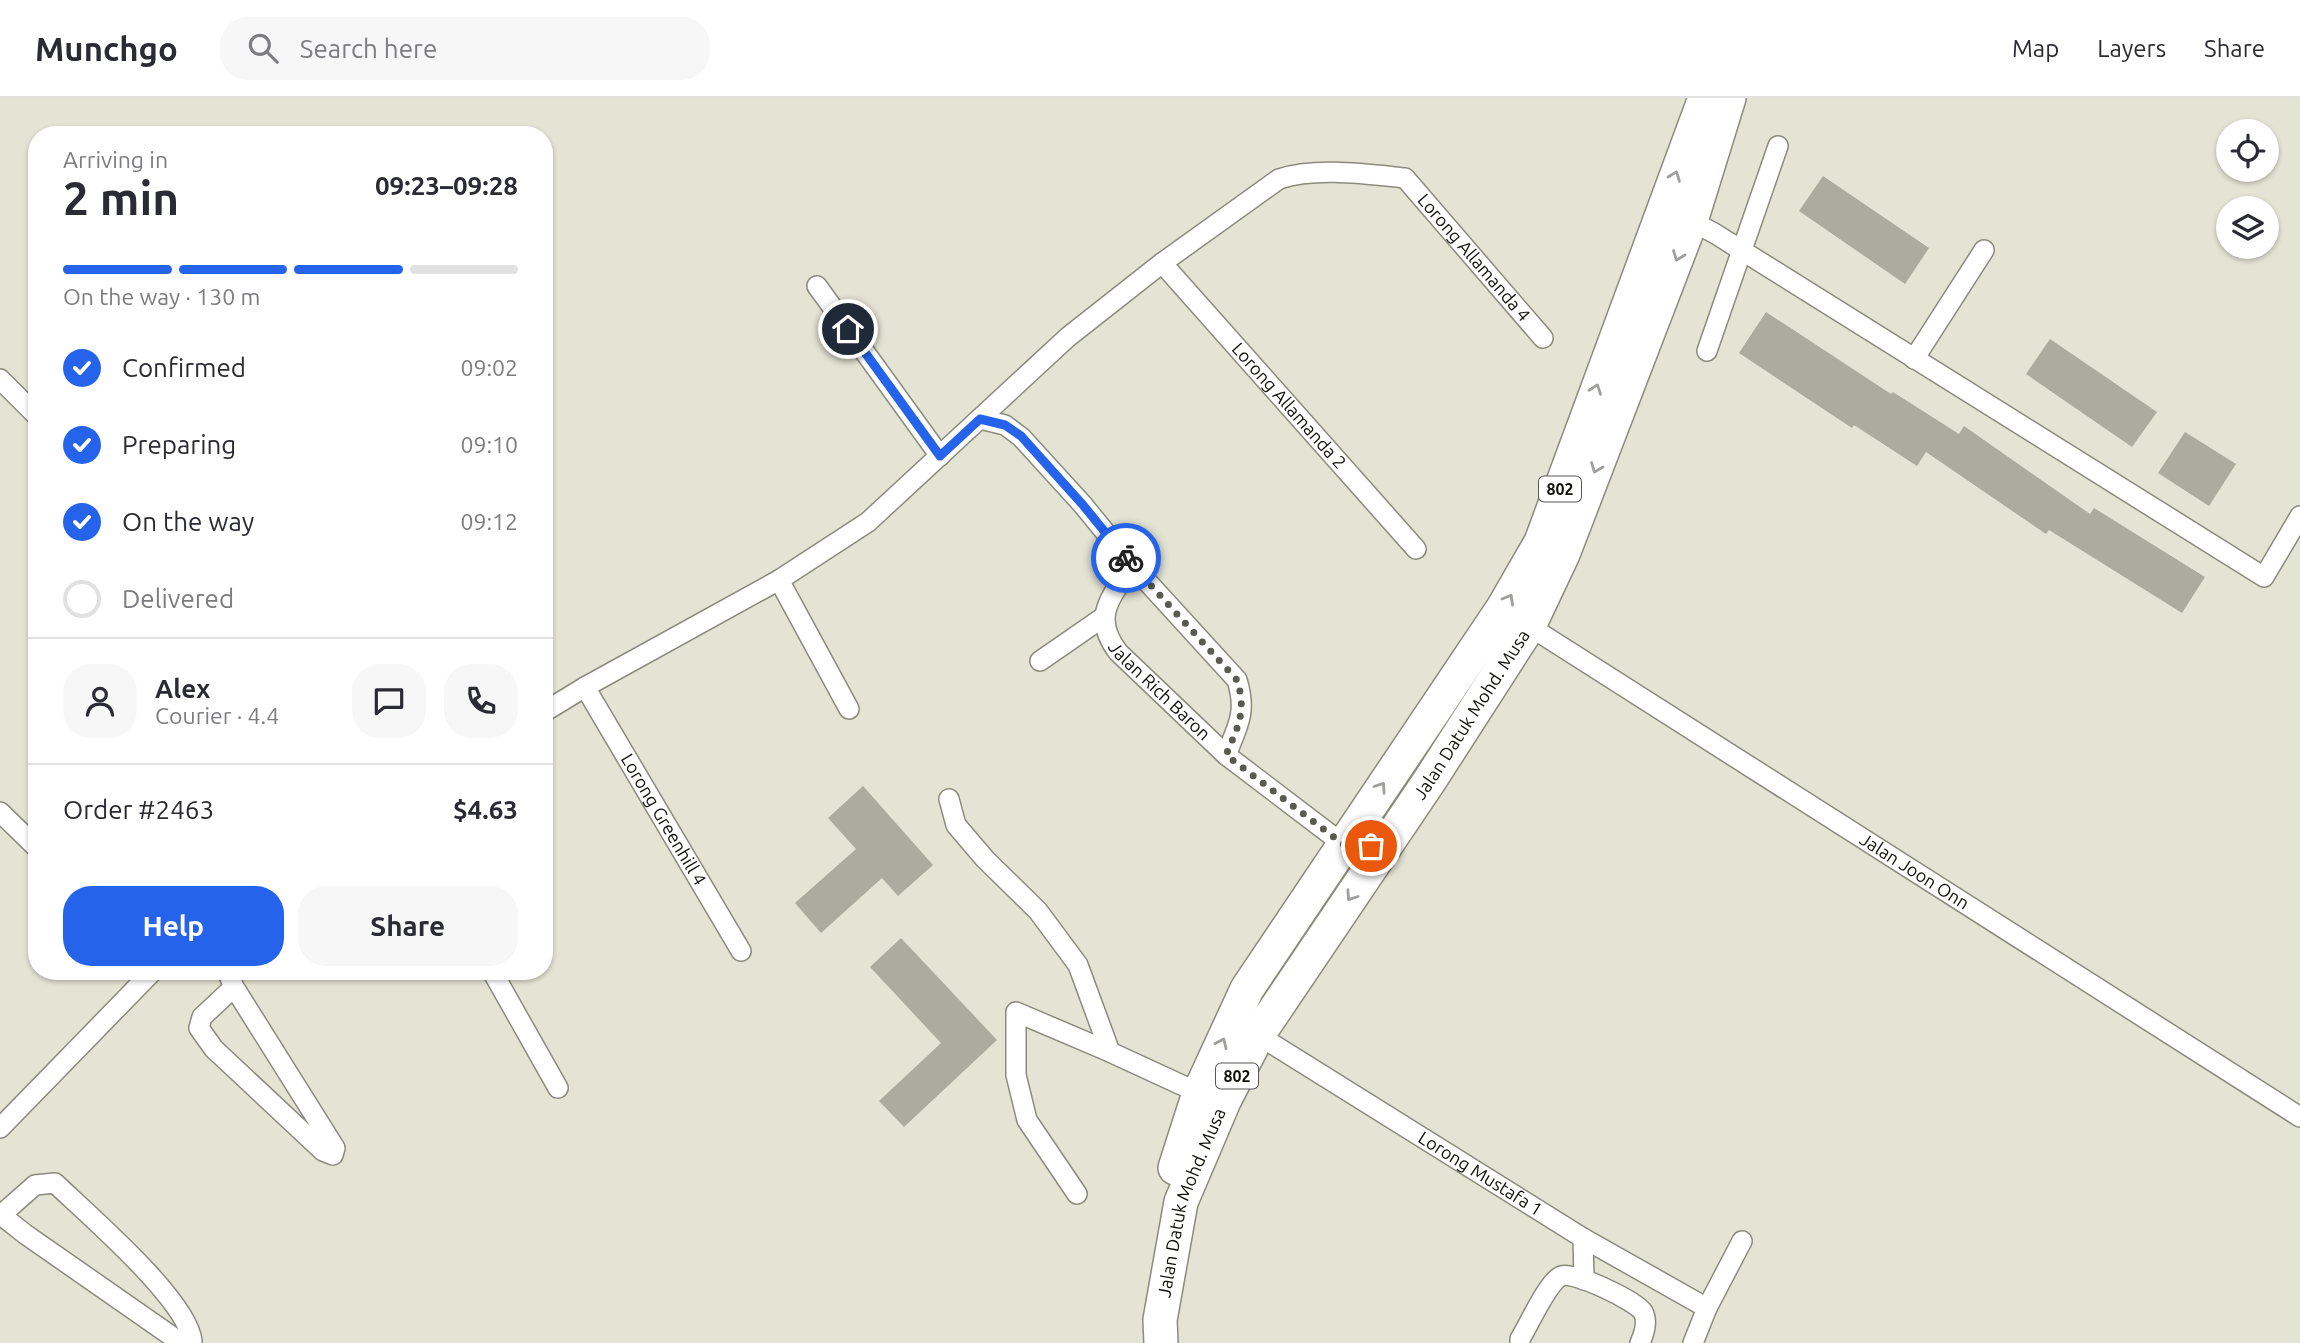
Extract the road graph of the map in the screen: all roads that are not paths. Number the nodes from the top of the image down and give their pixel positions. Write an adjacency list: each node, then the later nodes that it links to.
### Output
1 (1705, 98): 31 (highway, Jalan Datuk Mohd. Musa / 802, one-way to 1)
2 (1729, 98): 4 (highway, Jalan Datuk Mohd. Musa / 802)
3 (1778, 146): 5 (street)
4 (1691, 222): 5 (street); 21 (highway, Jalan Datuk Mohd. Musa / 802, one-way to 21)
5 (1740, 250): 10 (street); 11 (street)
6 (1984, 250): 11 (street)
7 (1162, 263): 9 (street, Lorong Allamanda 4); 14 (street); 17 (street, Lorong Allamanda 2)
8 (817, 286): 15 (street)
9 (1544, 338)
10 (1707, 351)
11 (1914, 359): 16 (street)
12 (0, 379): 13 (street)
13 (28, 407)
14 (980, 419): 15 (street); 18 (street)
15 (940, 456): 19 (street)
16 (2300, 516)
17 (1416, 550)
18 (1132, 565): 20 (street, Jalan Rich Baron); 26 (street)
19 (779, 580): 23 (street); 25 (street)
20 (1105, 616): 22 (street); 26 (street, Jalan Rich Baron)
21 (1529, 626): 30 (highway, Jalan Datuk Mohd. Musa / 802); 41 (street, Jalan Joon Onn)
22 (1040, 661)
23 (585, 687): 24 (street); 32 (street, Lorong Greenhill 4)
24 (553, 707)
25 (849, 709)
26 (1226, 755): 31 (street, Jalan Rich Baron)
27 (949, 799): 38 (street)
28 (0, 812): 29 (street)
29 (28, 839)
30 (1388, 839): 31 (highway); 37 (highway, Jalan Datuk Mohd. Musa / 802, one-way to 37)
31 (1343, 844): 40 (highway, Jalan Datuk Mohd. Musa / 802, one-way to 31)
32 (741, 951)
33 (144, 980): 42 (street)
34 (230, 980): 35 (street)
35 (232, 980)
36 (497, 980): 39 (street)
37 (1258, 1035): 45 (street, Lorong Mustafa 1); 51 (highway, Jalan Datuk Mohd. Musa / 802)
38 (1110, 1052): 40 (street); 43 (street)
39 (558, 1088)
40 (1199, 1093): 50 (highway, Jalan Datuk Mohd. Musa / 802)
41 (2300, 1117)
42 (3, 1119)
43 (1077, 1194)
44 (1, 1215): 49 (street); 49 (street)
45 (1583, 1238): 47 (street); 48 (street, Lorong Mustafa 1)
46 (1742, 1241): 48 (street)
47 (1584, 1280): 52 (street); 53 (street)
48 (1707, 1308): 54 (street)
49 (180, 1342)
50 (1140, 1343)
51 (1161, 1343)
52 (1520, 1343)
53 (1640, 1343)
54 (1693, 1343)

